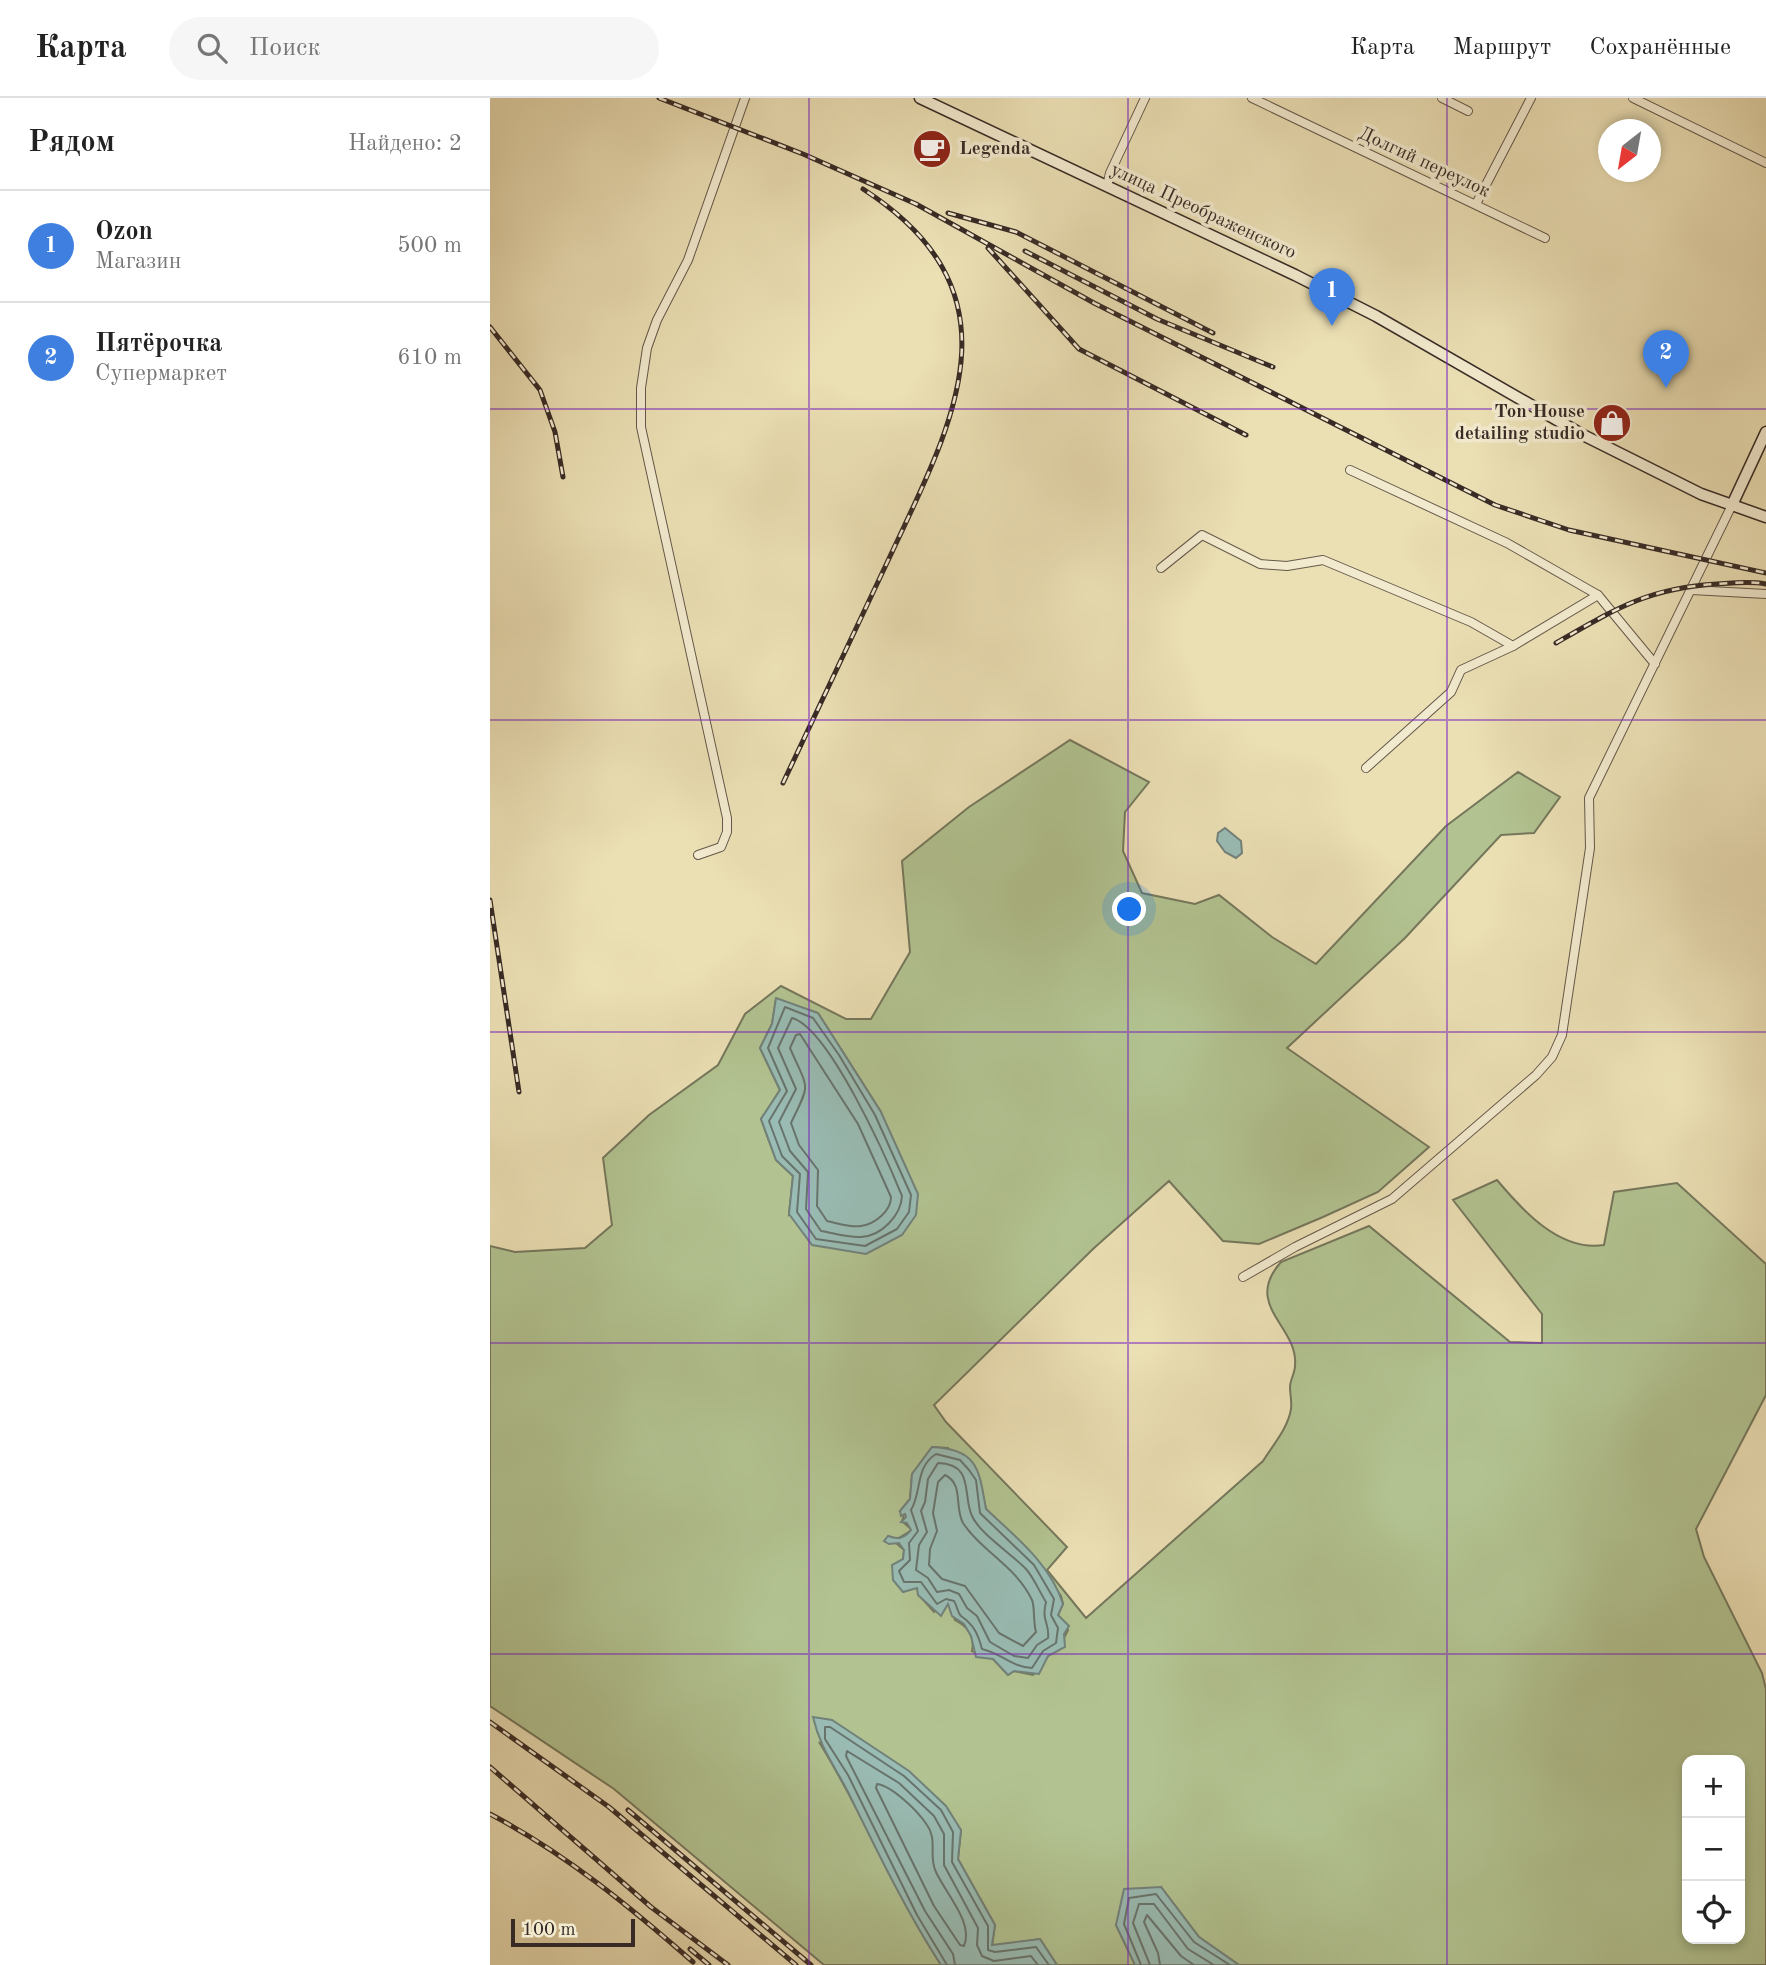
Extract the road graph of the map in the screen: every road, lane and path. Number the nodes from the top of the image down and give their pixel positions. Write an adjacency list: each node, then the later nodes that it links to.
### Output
1 (745, 98): 24 (street)
2 (920, 98): 10 (street, улица Преображенского)
3 (1145, 98): 10 (street)
4 (1252, 98): 11 (street, Долгий переулок)
5 (1442, 98): 8 (street)
6 (1531, 98): 11 (street)
7 (1633, 98): 9 (street)
8 (1468, 111)
9 (1766, 163)
10 (1107, 186): 15 (street, улица Преображенского)
11 (1476, 204): 12 (street, Долгий переулок)
12 (1545, 238)
13 (1766, 432): 15 (street)
14 (1350, 470): 20 (street)
15 (1732, 505): 16 (street, улица Преображенского); 18 (street)
16 (1766, 517)
17 (1161, 568): 21 (street)
18 (1691, 590): 19 (street); 22 (street)
19 (1766, 594)
20 (1598, 595): 21 (street); 22 (street)
21 (1513, 646): 23 (street)
22 (1655, 664): 25 (street)
23 (1366, 768)
24 (698, 855)
25 (1243, 1278)

